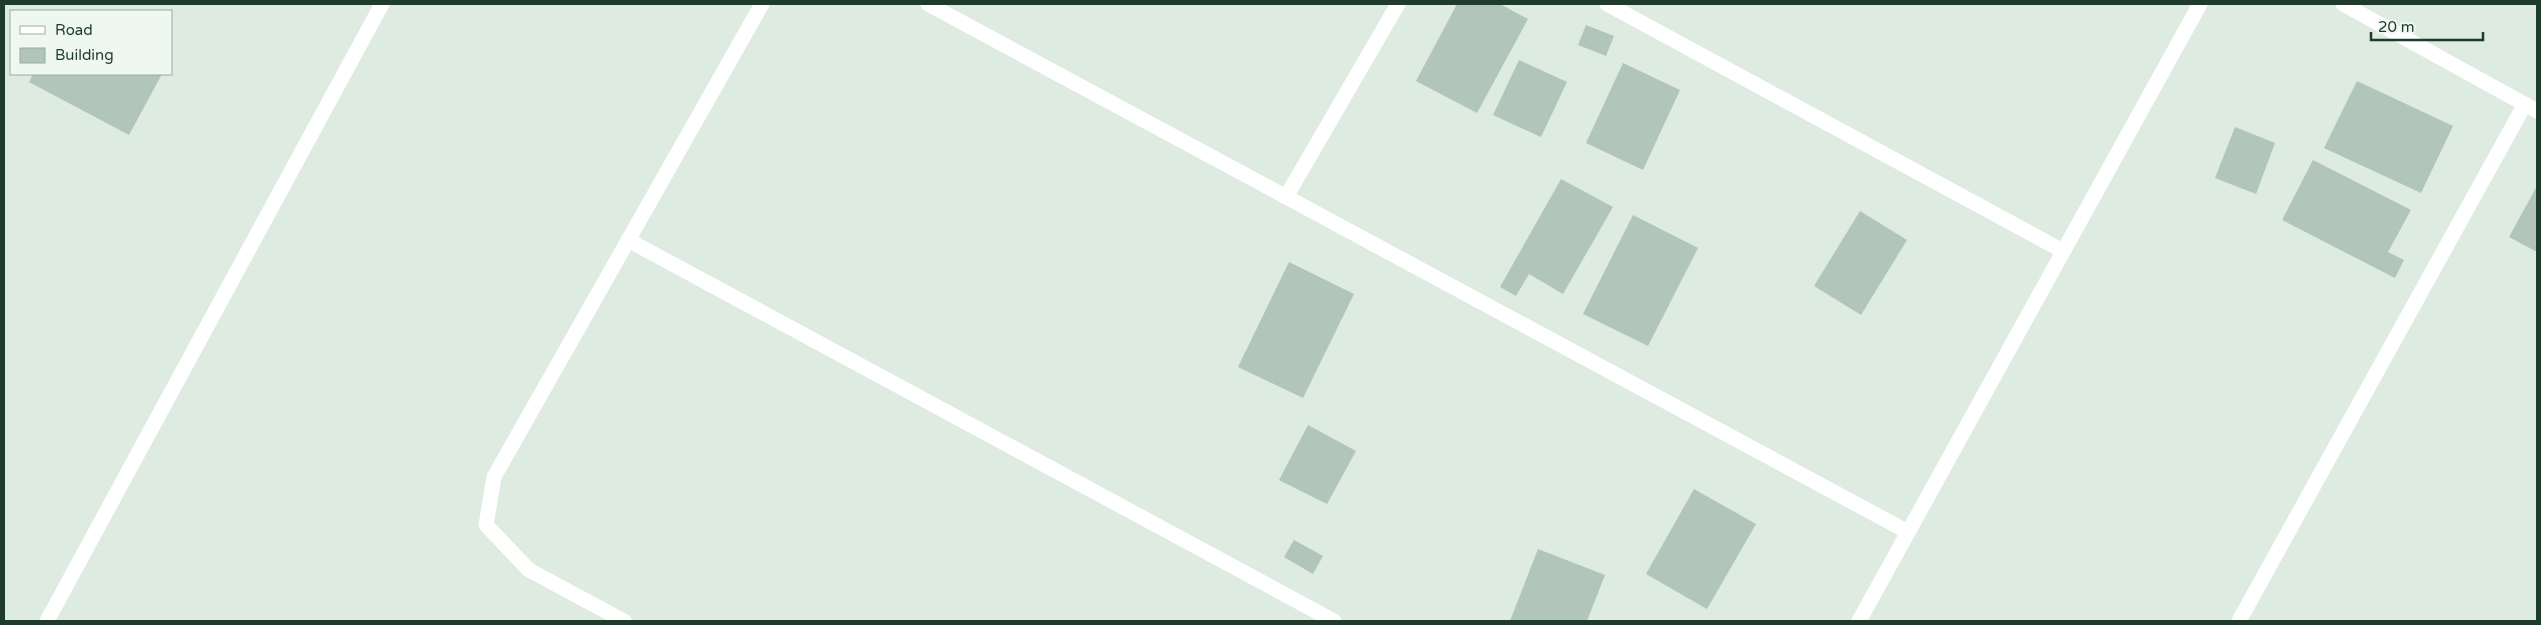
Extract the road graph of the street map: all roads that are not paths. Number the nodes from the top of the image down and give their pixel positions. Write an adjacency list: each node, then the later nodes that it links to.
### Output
1 (382, 4): 13 (street)
2 (762, 4): 10 (street)
3 (928, 4): 9 (street)
4 (1398, 4): 9 (street)
5 (1607, 4): 11 (street)
6 (2200, 4): 11 (street)
7 (2343, 4): 8 (street)
8 (2531, 107): 17 (street)
9 (1286, 197): 12 (street)
10 (628, 240): 14 (street); 15 (street)
11 (2063, 251): 12 (street)
12 (1908, 532): 16 (street)
13 (47, 621)
14 (624, 621)
15 (1334, 621)
16 (1858, 621)
17 (2239, 621)

